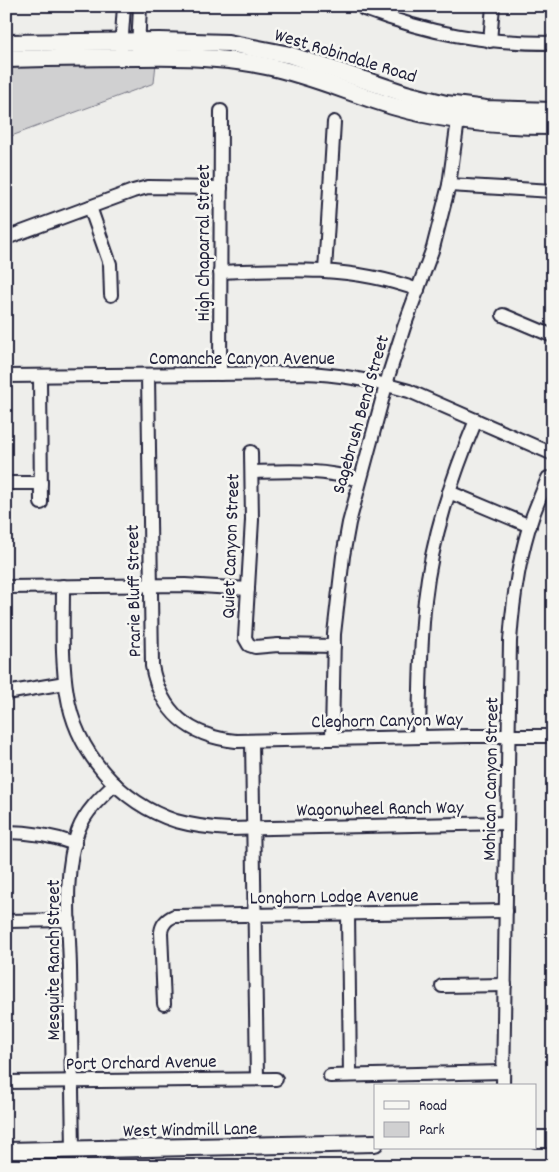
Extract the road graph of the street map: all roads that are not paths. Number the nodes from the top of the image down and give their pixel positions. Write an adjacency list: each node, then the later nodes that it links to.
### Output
1 (124, 6): 8 (street)
2 (140, 6): 9 (street)
3 (493, 6): 5 (street)
4 (364, 9): 5 (street)
5 (490, 41): 7 (street)
6 (6, 43): 8 (main road, West Robindale Road)
7 (553, 43)
8 (121, 49): 9 (main road, West Robindale Road); 10 (main road, West Robindale Road)
9 (138, 49): 13 (main road, West Robindale Road)
10 (6, 59)
11 (221, 111): 17 (street, High Chaparral Street)
12 (553, 111): 13 (main road, West Robindale Road)
13 (459, 114): 15 (main road, West Robindale Road); 16 (street, Sagebrush Bend Street)
14 (334, 122): 21 (street)
15 (553, 126)
16 (449, 185): 18 (street); 23 (street, Sagebrush Bend Street)
17 (221, 188): 19 (street); 22 (street, High Chaparral Street)
18 (553, 191)
19 (90, 207): 20 (street); 24 (street)
20 (6, 238)
21 (325, 271): 22 (street); 23 (street)
22 (220, 272): 27 (street, High Chaparral Street)
23 (418, 290): 31 (street, Sagebrush Bend Street)
24 (112, 295)
25 (503, 315): 26 (street)
26 (553, 336)
27 (220, 374): 30 (street, Comanche Canyon Avenue); 31 (street, Comanche Canyon Avenue)
28 (6, 376): 29 (street, Comanche Canyon Avenue)
29 (40, 376): 30 (street, Comanche Canyon Avenue); 39 (street)
30 (148, 376): 44 (street, Prarie Bluff Street)
31 (386, 384): 32 (street, Comanche Canyon Avenue); 37 (street, Sagebrush Bend Street)
32 (476, 420): 33 (street, Comanche Canyon Avenue); 40 (street)
33 (552, 451)
34 (251, 452): 35 (street, Quiet Canyon Street)
35 (252, 472): 37 (street); 46 (street, Quiet Canyon Street)
36 (548, 478): 42 (street, Mohican Canyon Street)
37 (359, 480): 47 (street, Sagebrush Bend Street)
38 (6, 483): 39 (street)
39 (41, 483): 41 (street)
40 (449, 492): 42 (street); 52 (street)
41 (41, 503)
42 (530, 526): 50 (street, Mohican Canyon Street)
43 (63, 586): 44 (street); 45 (street); 48 (street, Wagonwheel Ranch Way)
44 (150, 586): 46 (street); 54 (street, Prarie Bluff Street)
45 (6, 588)
46 (248, 589): 47 (street, Quiet Canyon Street)
47 (334, 646): 53 (street, Sagebrush Bend Street)
48 (65, 683): 49 (street); 55 (street, Wagonwheel Ranch Way)
49 (6, 692)
50 (508, 735): 51 (street, Cleghorn Canyon Way); 52 (street, Cleghorn Canyon Way); 56 (street, Mohican Canyon Street)
51 (553, 736)
52 (419, 737): 53 (street, Cleghorn Canyon Way)
53 (332, 738): 54 (street, Cleghorn Canyon Way)
54 (252, 741): 57 (street)
55 (115, 784): 57 (street, Wagonwheel Ranch Way); 59 (street, Mesquite Ranch Street)
56 (507, 823): 57 (street, Wagonwheel Ranch Way); 60 (street, Mohican Canyon Street)
57 (253, 828): 62 (street)
58 (6, 832): 59 (street)
59 (75, 844): 63 (street, Mesquite Ranch Street)
60 (506, 911): 61 (street, Longhorn Lodge Avenue); 65 (street, Mohican Canyon Street)
61 (348, 914): 62 (street, Longhorn Lodge Avenue); 70 (street)
62 (255, 915): 67 (street, Longhorn Lodge Avenue); 71 (street)
63 (69, 920): 64 (street); 73 (street, Mesquite Ranch Street)
64 (6, 921)
65 (505, 985): 66 (street); 68 (street, Mohican Canyon Street)
66 (442, 986)
67 (164, 1004)
68 (503, 1072): 70 (street); 75 (street, Mohican Canyon Street)
69 (330, 1076): 70 (street)
70 (350, 1076)
71 (257, 1079): 72 (street, Port Orchard Avenue); 73 (street, Port Orchard Avenue)
72 (276, 1079)
73 (72, 1081): 74 (street, Port Orchard Avenue); 79 (street, Mesquite Ranch Street)
74 (6, 1082)
75 (503, 1084)
76 (536, 1138): 77 (main road)
77 (553, 1138)
78 (374, 1143): 79 (main road, West Windmill Lane)
79 (73, 1150): 80 (main road, West Windmill Lane)
80 (6, 1151)

